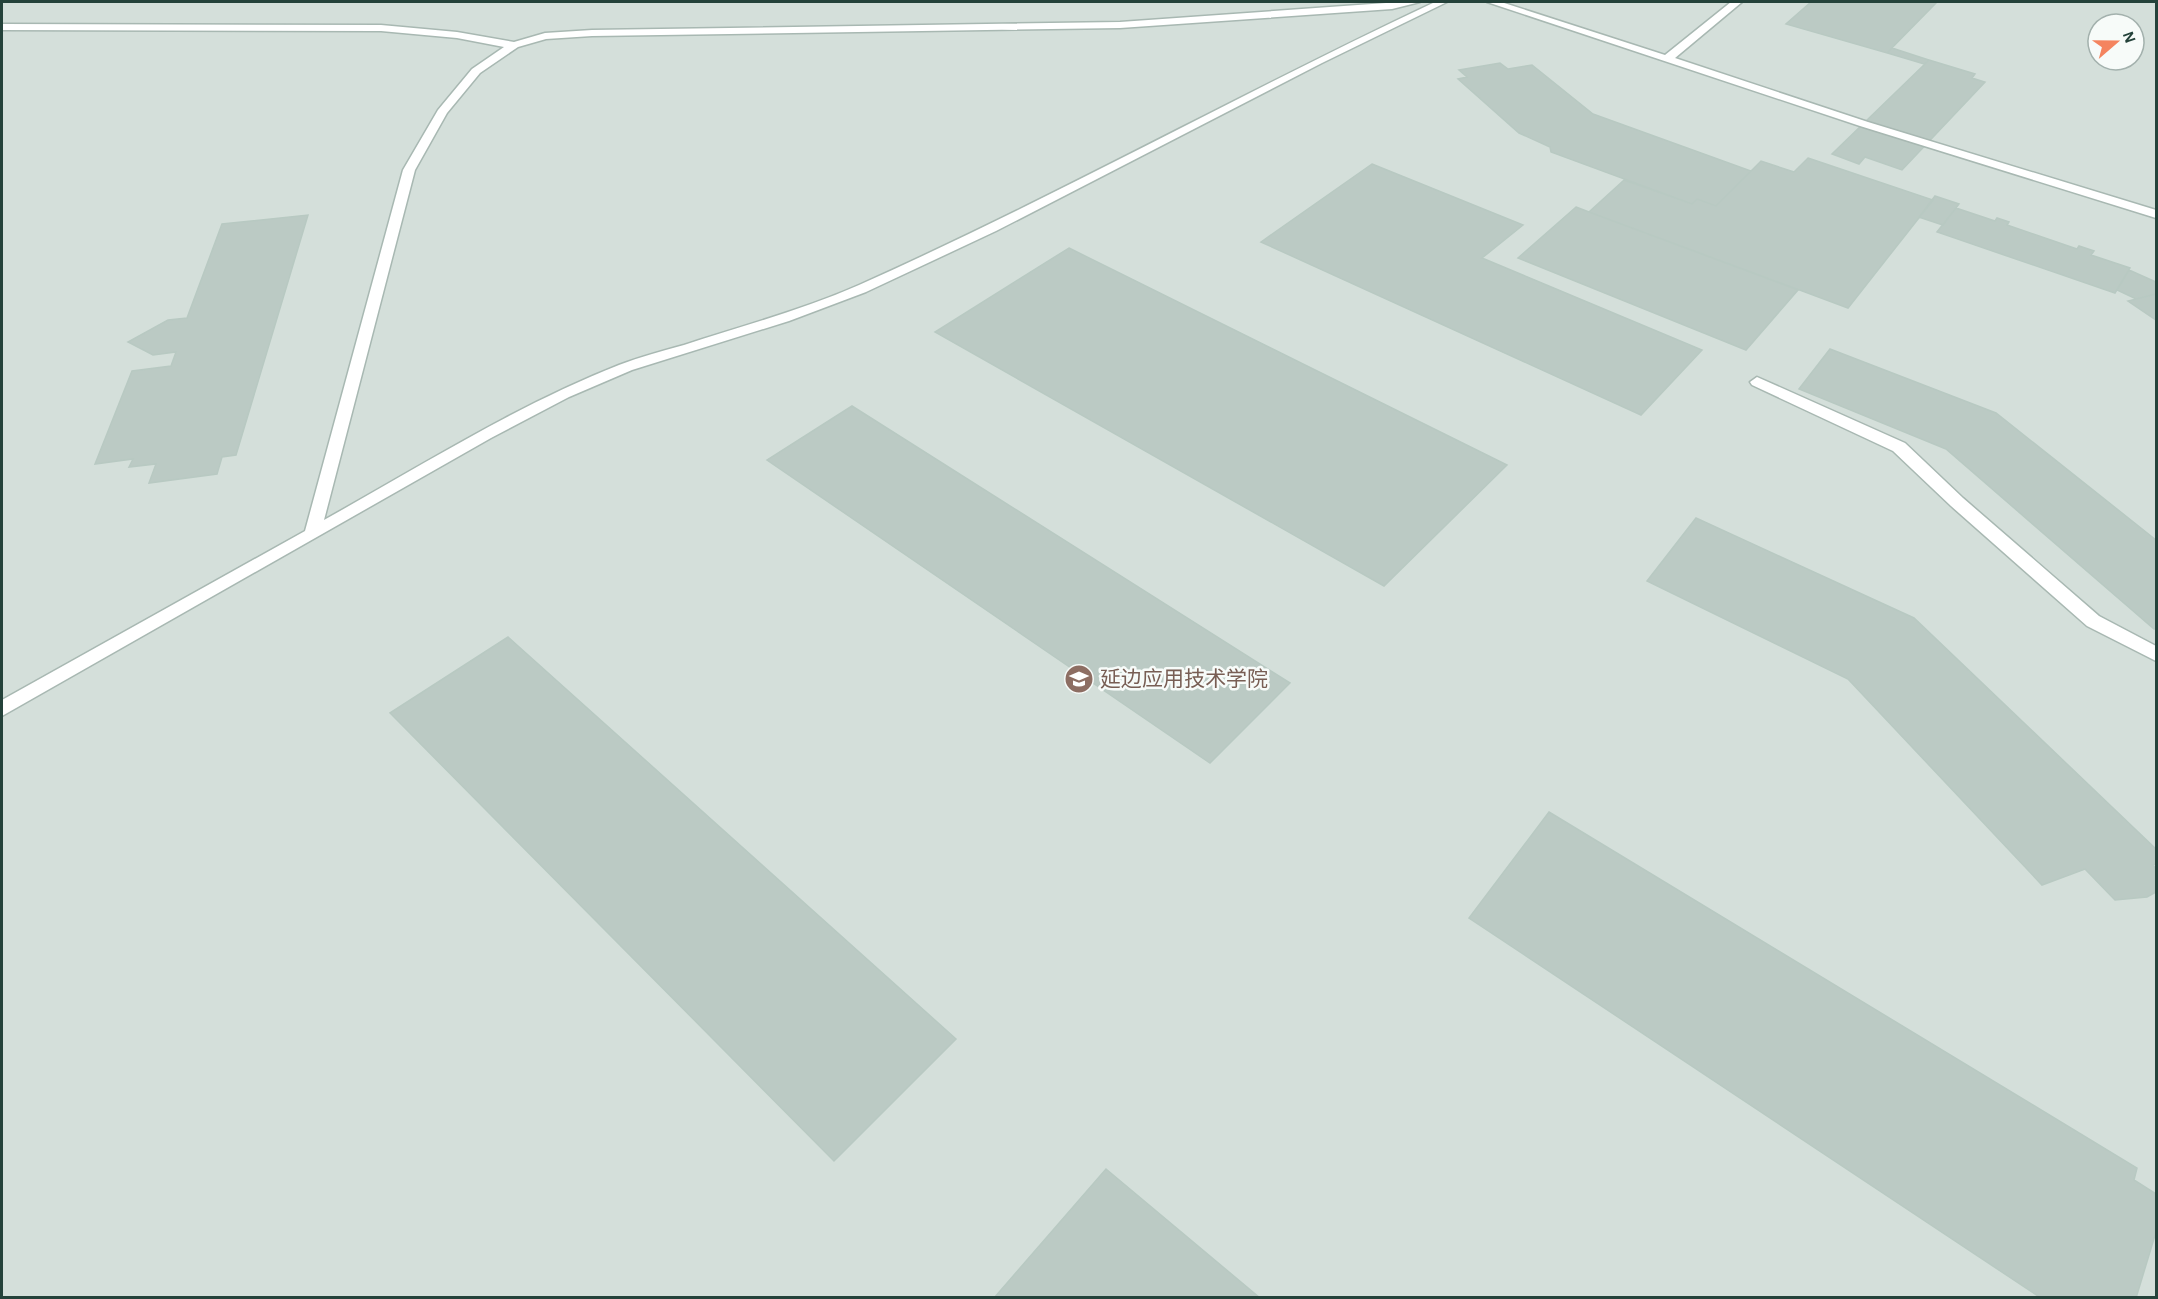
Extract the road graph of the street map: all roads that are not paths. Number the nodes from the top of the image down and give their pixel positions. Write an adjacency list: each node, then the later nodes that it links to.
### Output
1 (1415, 2): 6 (lane)
2 (1442, 2): 10 (lane)
3 (1492, 2): 7 (lane)
4 (1737, 2): 7 (lane)
5 (2, 27): 6 (lane)
6 (514, 45): 10 (lane)
7 (1666, 60): 8 (lane)
8 (2157, 214)
9 (1757, 382): 11 (lane)
10 (312, 534): 12 (lane)
11 (2157, 654)
12 (2, 709)

